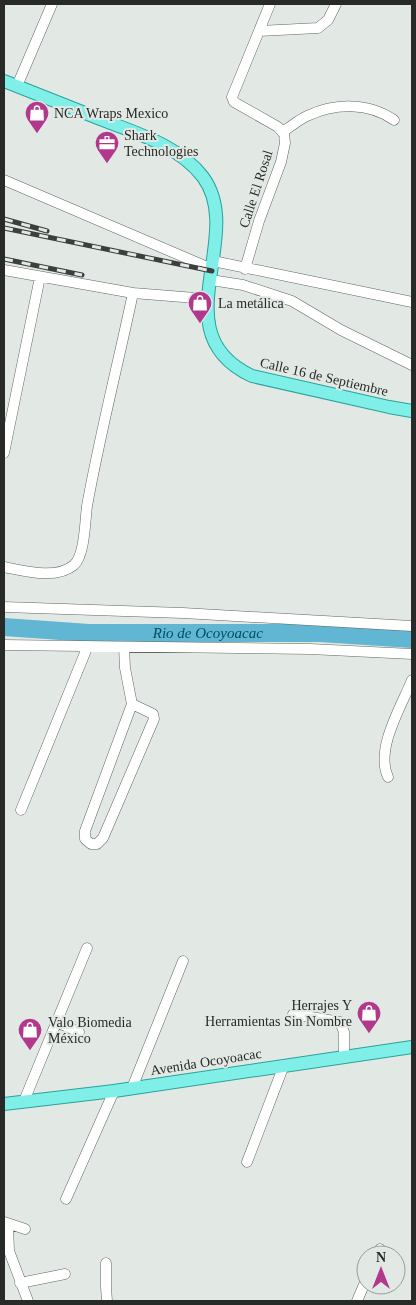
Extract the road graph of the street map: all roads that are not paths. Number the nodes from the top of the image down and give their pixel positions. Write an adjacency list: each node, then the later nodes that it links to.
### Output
1 (52, 4): 6 (street)
2 (270, 4): 4 (street)
3 (336, 4): 4 (street)
4 (259, 31): 8 (street)
5 (4, 81): 6 (main road, Calle 16 de Septiembre)
6 (17, 86): 12 (main road, Calle 16 de Septiembre)
7 (394, 120): 8 (street)
8 (283, 132): 10 (street, Calle El Rosal)
9 (4, 180): 12 (street)
10 (245, 269): 12 (street); 16 (street)
11 (4, 270): 13 (street)
12 (212, 270): 15 (main road, Calle 16 de Septiembre); 17 (street)
13 (40, 277): 14 (street); 19 (street)
14 (133, 293): 15 (street); 20 (street)
15 (208, 299): 18 (main road, Calle 16 de Septiembre)
16 (412, 302)
17 (412, 365)
18 (412, 411)
19 (4, 453)
20 (4, 567)
21 (4, 607): 22 (street)
22 (412, 626)
23 (4, 645): 25 (street)
24 (124, 647): 25 (street); 26 (street); 28 (street)
25 (87, 648): 30 (street)
26 (412, 654)
27 (412, 680): 29 (street)
28 (132, 704): 28 (street)
29 (388, 777)
30 (21, 810)
31 (87, 948): 34 (street)
32 (184, 961): 39 (street)
33 (293, 1014): 37 (street)
34 (56, 1022): 35 (street); 41 (street)
35 (79, 1032)
36 (412, 1047): 37 (main road, Avenida Ocoyoacac)
37 (344, 1057): 38 (main road, Avenida Ocoyoacac)
38 (284, 1065): 39 (main road, Avenida Ocoyoacac); 43 (street)
39 (132, 1088): 40 (main road, Avenida Ocoyoacac)
40 (114, 1091): 41 (main road, Avenida Ocoyoacac); 44 (street)
41 (24, 1101): 42 (main road, Avenida Ocoyoacac)
42 (4, 1104)
43 (247, 1162)
44 (66, 1199)
45 (6, 1224): 46 (street); 49 (street)
46 (25, 1229)
47 (106, 1263): 51 (street)
48 (65, 1274): 49 (street)
49 (20, 1283): 50 (street)
50 (28, 1301)
51 (107, 1301)

